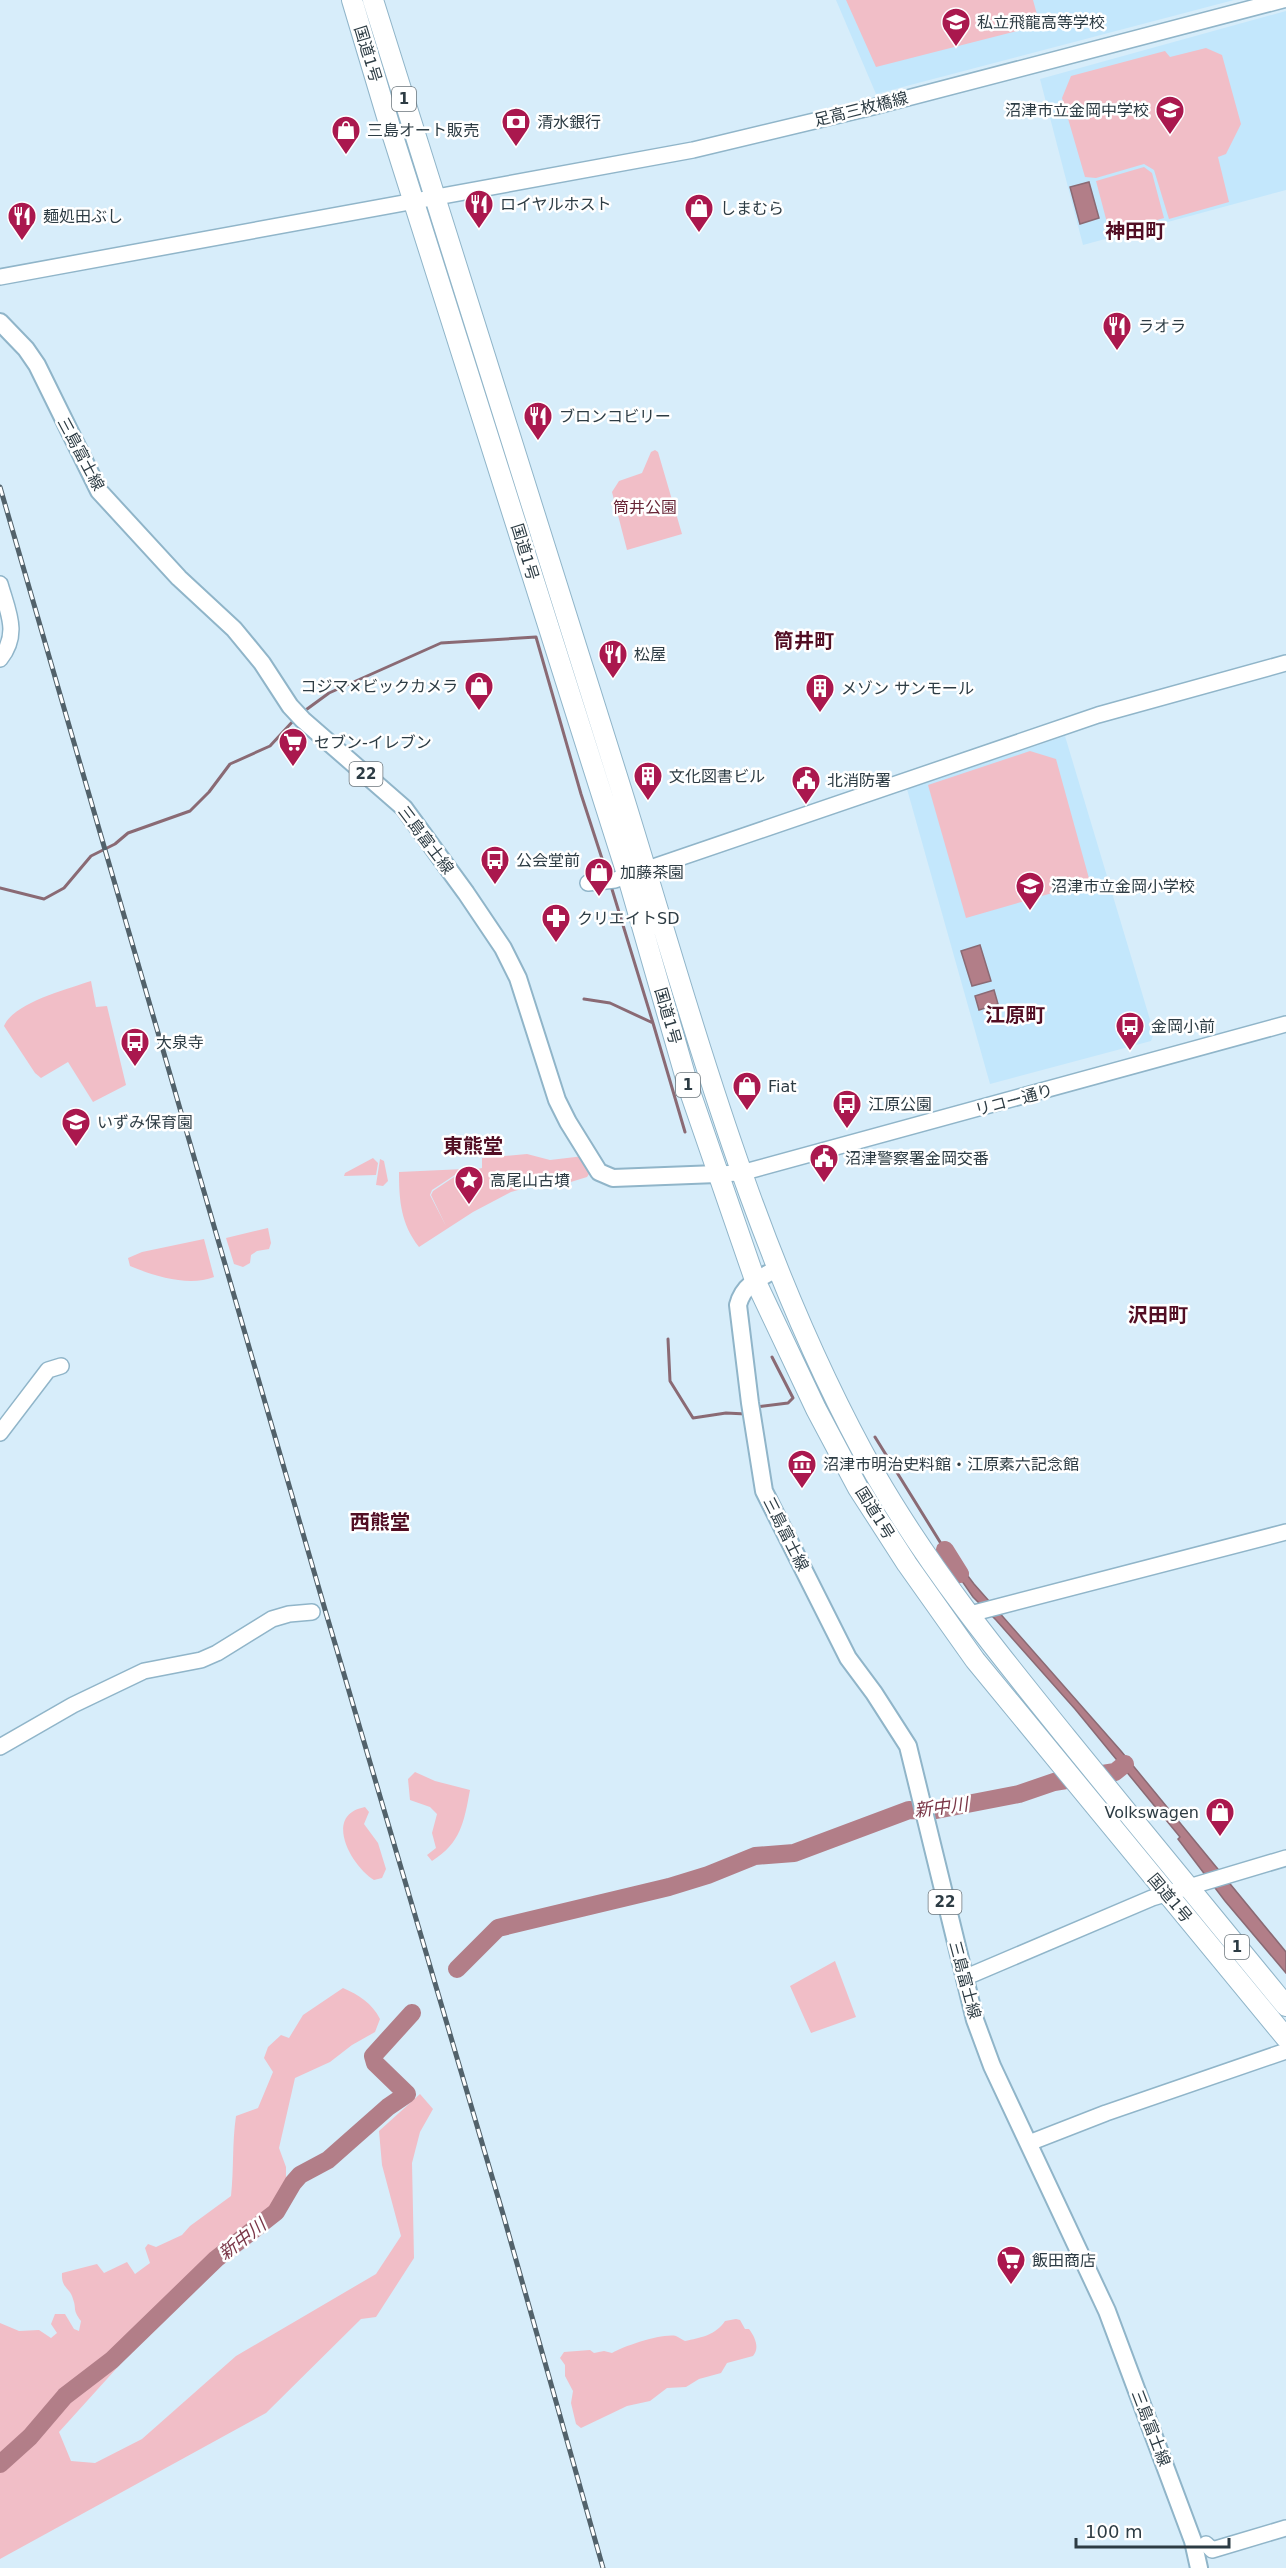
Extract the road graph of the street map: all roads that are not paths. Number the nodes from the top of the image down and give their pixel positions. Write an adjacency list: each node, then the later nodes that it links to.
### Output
1 (352, 0): 4 (highway, 国道1号 / 1)
2 (373, 0): 4 (highway, 国道1号 / 1)
3 (1283, 0): 4 (street, 足高三枚橋線)
4 (425, 200): 5 (street, 足高三枚橋線); 10 (highway, 国道1号 / 1)
5 (0, 277)
6 (0, 322): 14 (main road, 三島富士線 / 22)
7 (0, 584): 8 (street)
8 (0, 659)
9 (1286, 663): 10 (street)
10 (637, 871): 11 (street); 13 (highway, 国道1号 / 1); 14 (highway, 国道1号 / 1)
11 (588, 883)
12 (1286, 1024): 13 (street, リコー通り)
13 (741, 1173): 14 (street, リコー通り); 15 (highway, 国道1号 / 1)
14 (717, 1174): 16 (highway, 国道1号 / 1)
15 (777, 1269): 16 (main road, 三島富士線 / 22); 21 (highway, 国道1号 / 1)
16 (755, 1280): 25 (highway, 国道1号 / 1); 26 (main road, 三島富士線 / 22)
17 (61, 1366): 18 (street)
18 (0, 1433)
19 (1286, 1532): 21 (street)
20 (312, 1612): 22 (street)
21 (971, 1613): 24 (highway, 国道1号 / 1)
22 (0, 1747)
23 (1286, 1858): 24 (street)
24 (1192, 1886): 25 (street); 27 (highway, 国道1号 / 1)
25 (1166, 1894): 26 (street); 28 (highway, 国道1号 / 1)
26 (964, 1978): 30 (main road, 三島富士線 / 22)
27 (1286, 2006)
28 (1286, 2038)
29 (1286, 2051): 30 (street)
30 (1029, 2143): 33 (main road, 三島富士線 / 22)
31 (1286, 2528): 32 (street)
32 (1206, 2544)
33 (1199, 2568)

